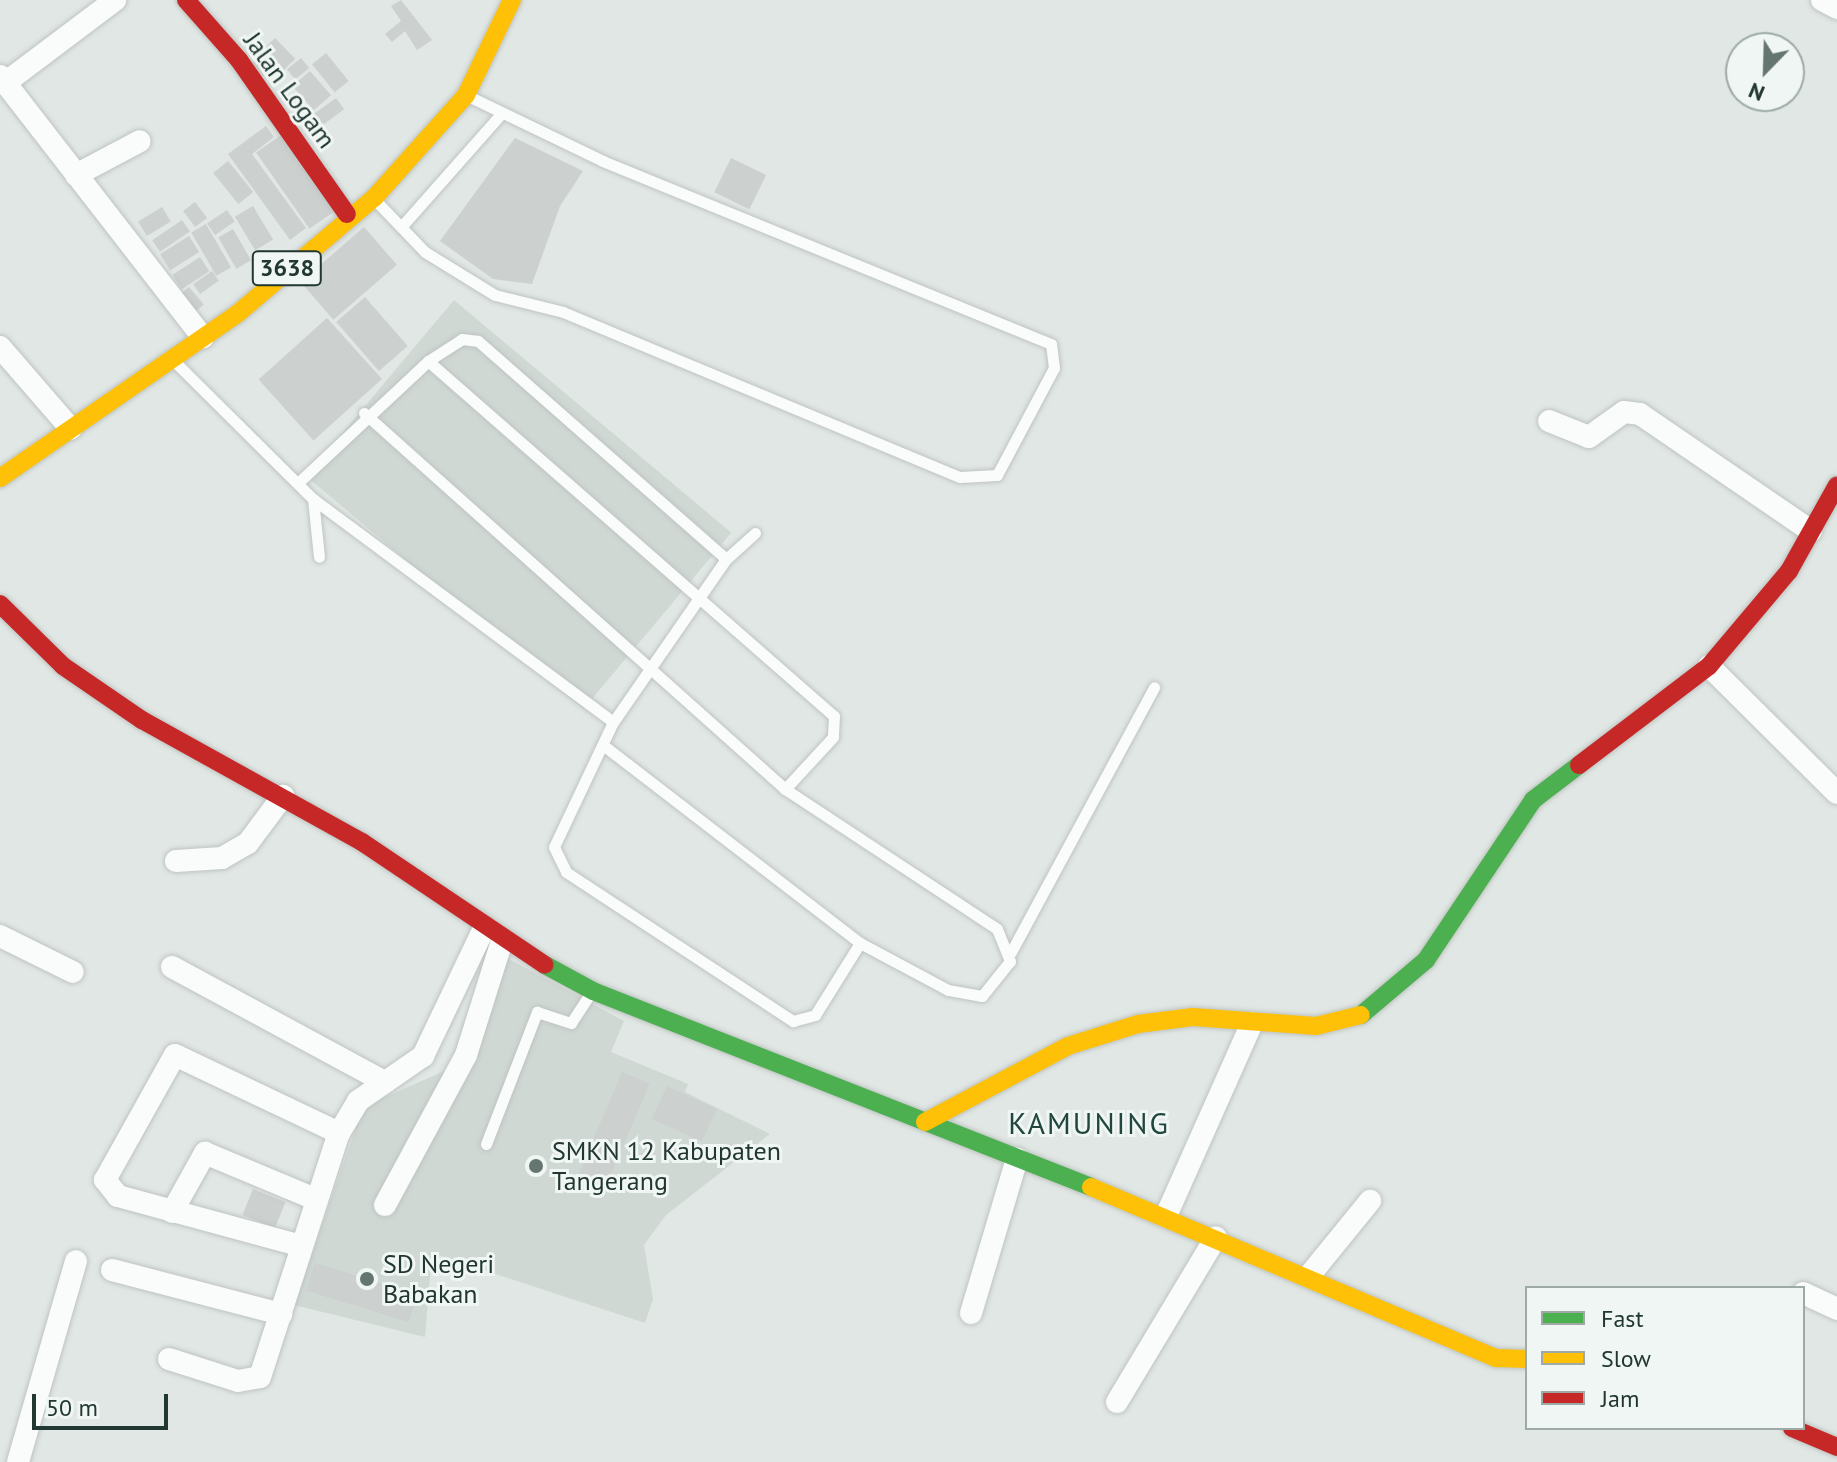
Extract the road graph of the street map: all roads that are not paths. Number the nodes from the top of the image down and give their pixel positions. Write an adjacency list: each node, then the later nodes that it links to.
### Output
1 (115, 0): 6 (street)
2 (186, 0): 12 (street, Jalan Logam)
3 (512, 0): 7 (street, 3638)
4 (1822, 0): 5 (street)
5 (1837, 8)
6 (3, 80): 10 (street)
7 (466, 95): 8 (lane); 11 (street, 3638)
8 (502, 113): 13 (lane); 13 (lane)
9 (140, 141): 10 (street)
10 (76, 175): 14 (street)
11 (374, 198): 12 (street, 3638); 13 (lane)
12 (347, 214): 14 (street, 3638)
13 (401, 227)
14 (203, 338): 16 (street, 3638)
15 (0, 347): 20 (street)
16 (172, 359): 20 (street, 3638); 22 (lane)
17 (428, 361): 18 (lane); 28 (lane); 29 (lane)
18 (364, 413): 22 (lane); 32 (lane)
19 (1549, 421): 25 (street)
20 (71, 429): 21 (street, 3638)
21 (0, 478)
22 (301, 480): 24 (lane)
23 (1837, 485): 25 (street)
24 (313, 499): 27 (lane); 34 (lane)
25 (1811, 531): 31 (street)
26 (755, 533): 28 (lane)
27 (319, 557)
28 (726, 559): 29 (lane)
29 (700, 596): 32 (lane); 36 (lane)
30 (0, 604): 38 (street)
31 (1709, 666): 37 (street); 47 (street)
32 (647, 671): 34 (lane); 36 (lane)
33 (1154, 687): 43 (lane)
34 (613, 722): 35 (lane)
35 (604, 746): 42 (lane); 42 (lane)
36 (785, 789): 43 (lane)
37 (1837, 793)
38 (283, 796): 39 (street); 40 (street)
39 (176, 861)
40 (493, 934): 46 (street); 48 (street); 55 (street)
41 (0, 936): 45 (street)
42 (860, 943): 43 (lane)
43 (1010, 953)
44 (172, 967): 48 (street)
45 (73, 972)
46 (593, 991): 49 (street); 51 (lane)
47 (1252, 1023): 49 (street); 57 (street)
48 (385, 1082): 50 (street)
49 (925, 1122): 52 (street)
50 (339, 1133): 53 (street); 56 (street)
51 (486, 1144)
52 (1017, 1159): 57 (street); 65 (street)
53 (315, 1199): 56 (street); 59 (street)
54 (1370, 1201): 62 (street)
55 (385, 1205)
56 (172, 1212): 59 (street)
57 (1166, 1216): 58 (street)
58 (1216, 1237): 62 (street); 69 (street)
59 (298, 1245): 66 (street)
60 (76, 1261): 72 (street)
61 (112, 1270): 66 (street)
62 (1309, 1276): 68 (street)
63 (1805, 1294): 64 (street)
64 (1837, 1309)
65 (971, 1313)
66 (281, 1314): 67 (street)
67 (169, 1359)
68 (1525, 1359)
69 (1117, 1402)
70 (1797, 1430): 71 (street)
71 (1837, 1447)
72 (18, 1462)

